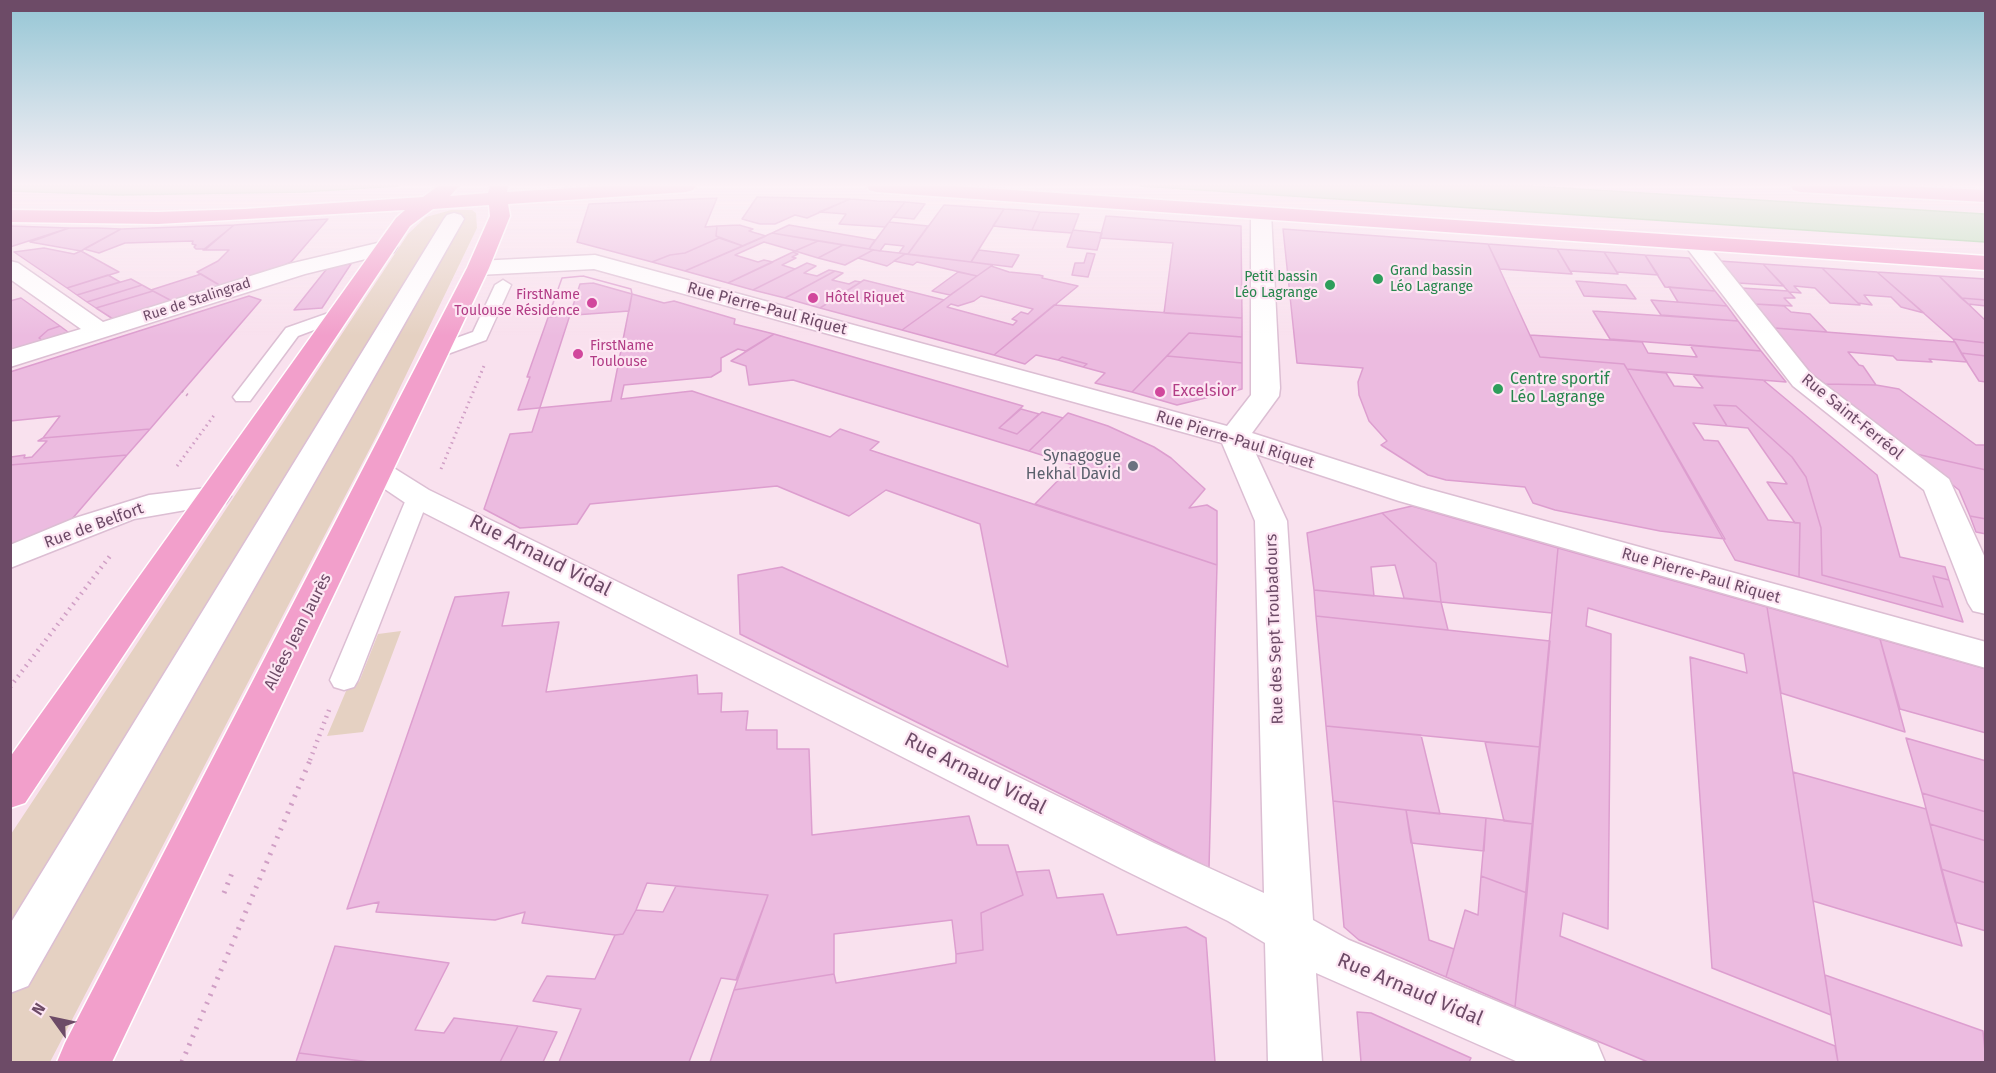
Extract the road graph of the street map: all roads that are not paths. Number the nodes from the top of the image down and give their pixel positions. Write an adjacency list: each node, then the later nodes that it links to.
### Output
1 (393, 236): 7 (main road)
2 (425, 236): 27 (street)
3 (492, 236): 10 (main road, Allées Jean Jaurès)
4 (1262, 236): 17 (street)
5 (1594, 236): 6 (main road)
6 (1694, 243): 8 (main road); 22 (street, Rue Saint-Ferréol)
7 (386, 247): 12 (main road); 13 (street, Rue de Stalingrad)
8 (1986, 263)
9 (10, 268): 13 (street)
10 (478, 268): 14 (main road, Allées Jean Jaurès); 17 (street, Rue Pierre-Paul Riquet)
11 (503, 285): 14 (lane)
12 (340, 315): 16 (lane); 19 (main road)
13 (100, 331): 15 (street, Rue de Stalingrad)
14 (438, 351): 18 (main road, Allées Jean Jaurès)
15 (10, 359)
16 (243, 397)
17 (1234, 438): 23 (street, Rue Pierre-Paul Riquet); 26 (street, Rue des Sept Troubadours)
18 (378, 471): 20 (street, Rue Arnaud Vidal); 28 (main road, Allées Jean Jaurès)
19 (214, 496): 21 (street, Rue de Belfort); 25 (main road)
20 (418, 497): 24 (lane); 26 (street, Rue Arnaud Vidal)
21 (10, 558)
22 (1986, 603)
23 (1986, 655)
24 (344, 680)
25 (10, 791)
26 (1288, 931): 29 (street, Rue des Sept Troubadours); 30 (street, Rue Arnaud Vidal)
27 (10, 970)
28 (84, 1062)
29 (1295, 1062)
30 (1578, 1062)

